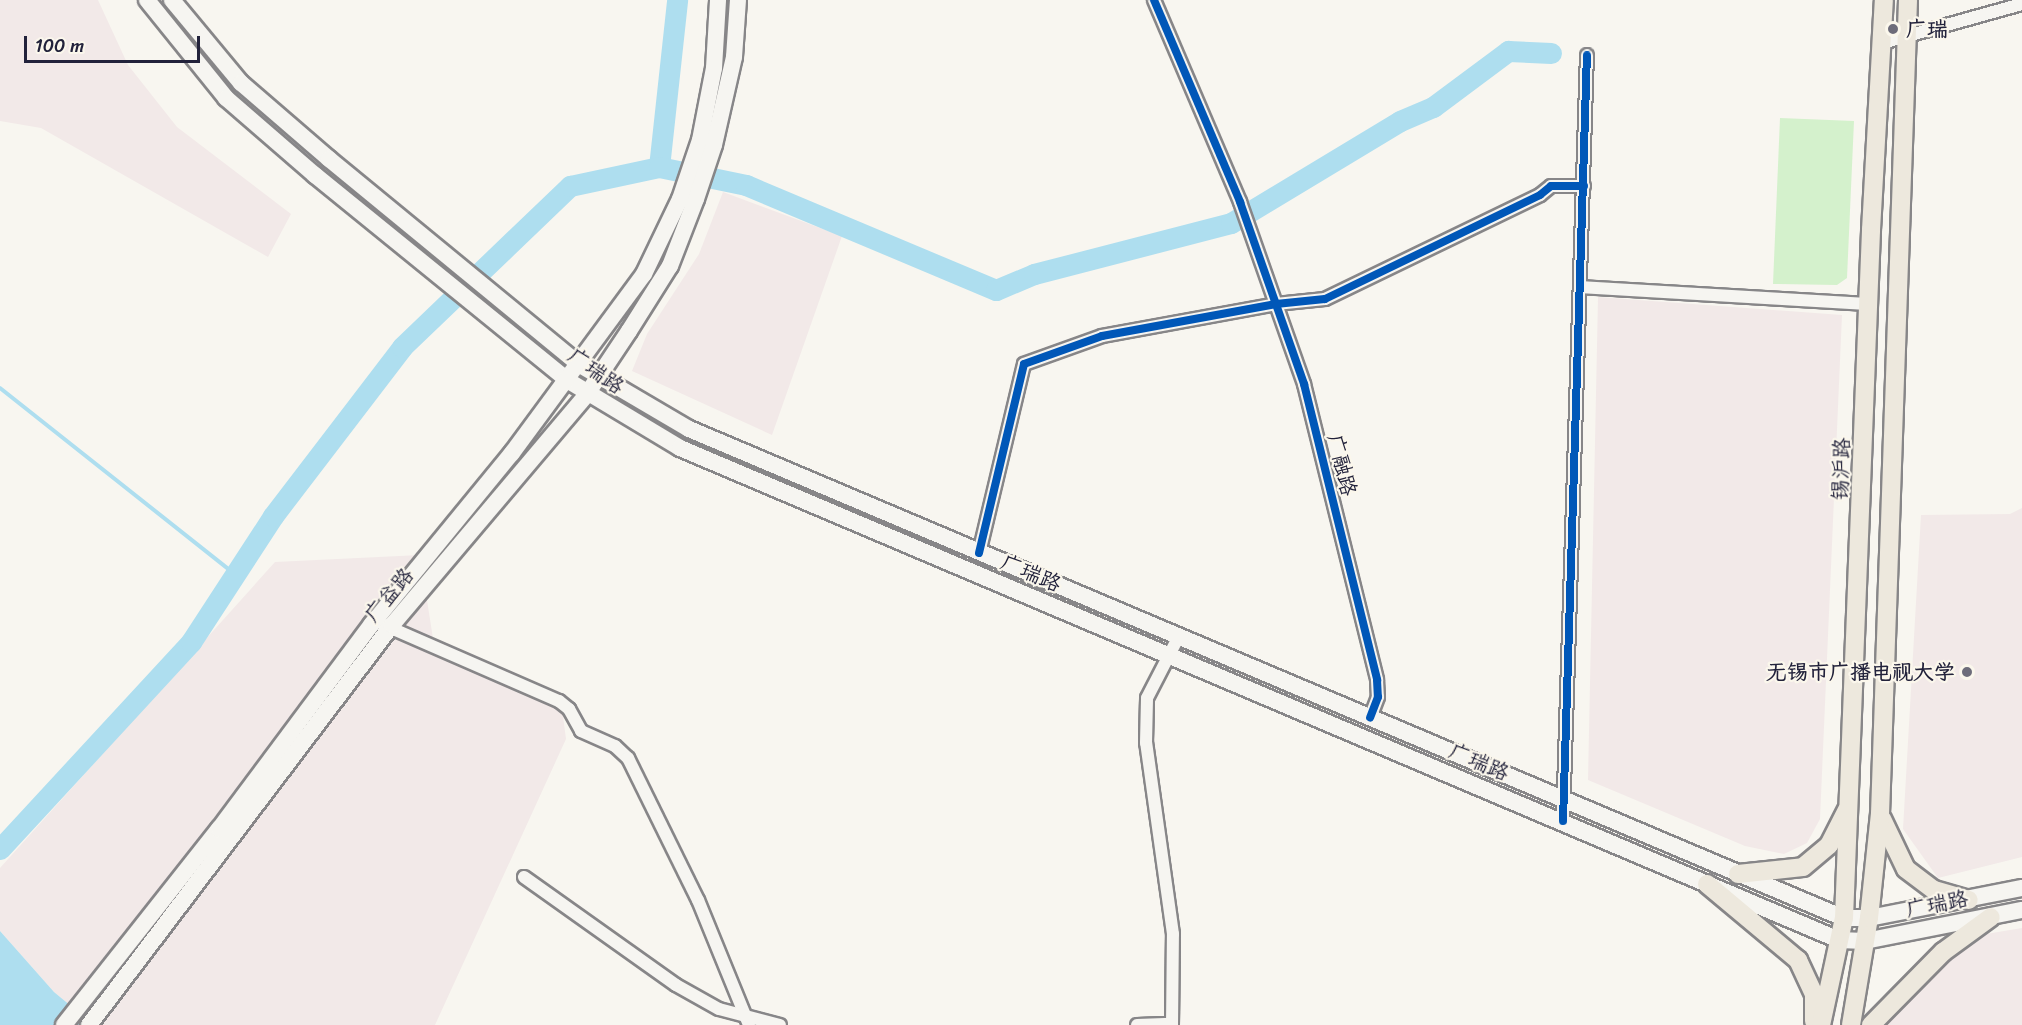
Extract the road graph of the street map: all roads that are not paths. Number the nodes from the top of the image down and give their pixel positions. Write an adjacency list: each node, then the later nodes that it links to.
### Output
1 (147, 0): 20 (main road, 广瑞路)
2 (718, 0): 12 (main road)
3 (738, 0): 12 (main road)
4 (1154, 0): 16 (street, 广融路)
5 (1884, 0): 10 (main road, 锡沪路)
6 (1908, 0): 9 (main road)
7 (173, 1): 18 (main road, 广瑞路)
8 (2022, 4): 9 (street)
9 (1906, 36): 10 (street); 30 (main road)
10 (1882, 43): 17 (main road, 锡沪路)
11 (1587, 55): 13 (street)
12 (707, 142): 14 (main road)
13 (1584, 186): 15 (street); 16 (street)
14 (688, 199): 18 (main road, 广益路); 19 (main road, 广益路)
15 (1581, 287): 17 (street); 28 (street)
16 (1276, 304): 22 (street); 27 (street, 广融路)
17 (1869, 304): 29 (main road, 锡沪路)
18 (580, 365): 19 (main road, 广瑞路); 20 (main road, 广益路)
19 (599, 377): 21 (main road, 广益路); 22 (main road, 广瑞路)
20 (567, 380): 21 (main road, 广瑞路); 23 (main road, 广益路)
21 (586, 394): 24 (main road, 广益路); 26 (main road, 广瑞路)
22 (979, 553): 25 (main road, 广瑞路)
23 (372, 624): 24 (street); 46 (main road, 广益路)
24 (392, 626): 43 (main road, 广益路); 44 (street)
25 (1178, 638): 26 (street); 27 (main road, 广瑞路)
26 (1169, 656): 31 (main road, 广瑞路); 45 (street)
27 (1370, 718): 28 (main road, 广瑞路)
28 (1564, 799): 31 (street); 32 (main road, 广瑞路)
29 (1851, 800): 32 (main road); 39 (main road, 锡沪路)
30 (1881, 814): 36 (main road); 40 (main road)
31 (1563, 821): 34 (main road, 广瑞路)
32 (1738, 874): 39 (main road, 广瑞路)
33 (524, 877): 44 (street)
34 (1707, 884): 41 (main road, 广瑞路); 49 (main road)
35 (2022, 888): 36 (main road, 广瑞路)
36 (1969, 900): 40 (main road, 广瑞路)
37 (2022, 910): 38 (main road, 广瑞路)
38 (1991, 917): 42 (main road, 广瑞路); 52 (main road)
39 (1845, 918): 40 (main road, 广瑞路); 41 (main road, 锡沪路)
40 (1869, 918): 42 (main road)
41 (1839, 940): 42 (main road, 广瑞路); 50 (main road, 锡沪路)
42 (1865, 941): 51 (main road)
43 (94, 1019)
44 (747, 1021): 47 (street)
45 (1172, 1024): 48 (street)
46 (64, 1025)
47 (780, 1025)
48 (1137, 1025)
49 (1814, 1025)
50 (1821, 1025)
51 (1851, 1025)
52 (1871, 1025)

